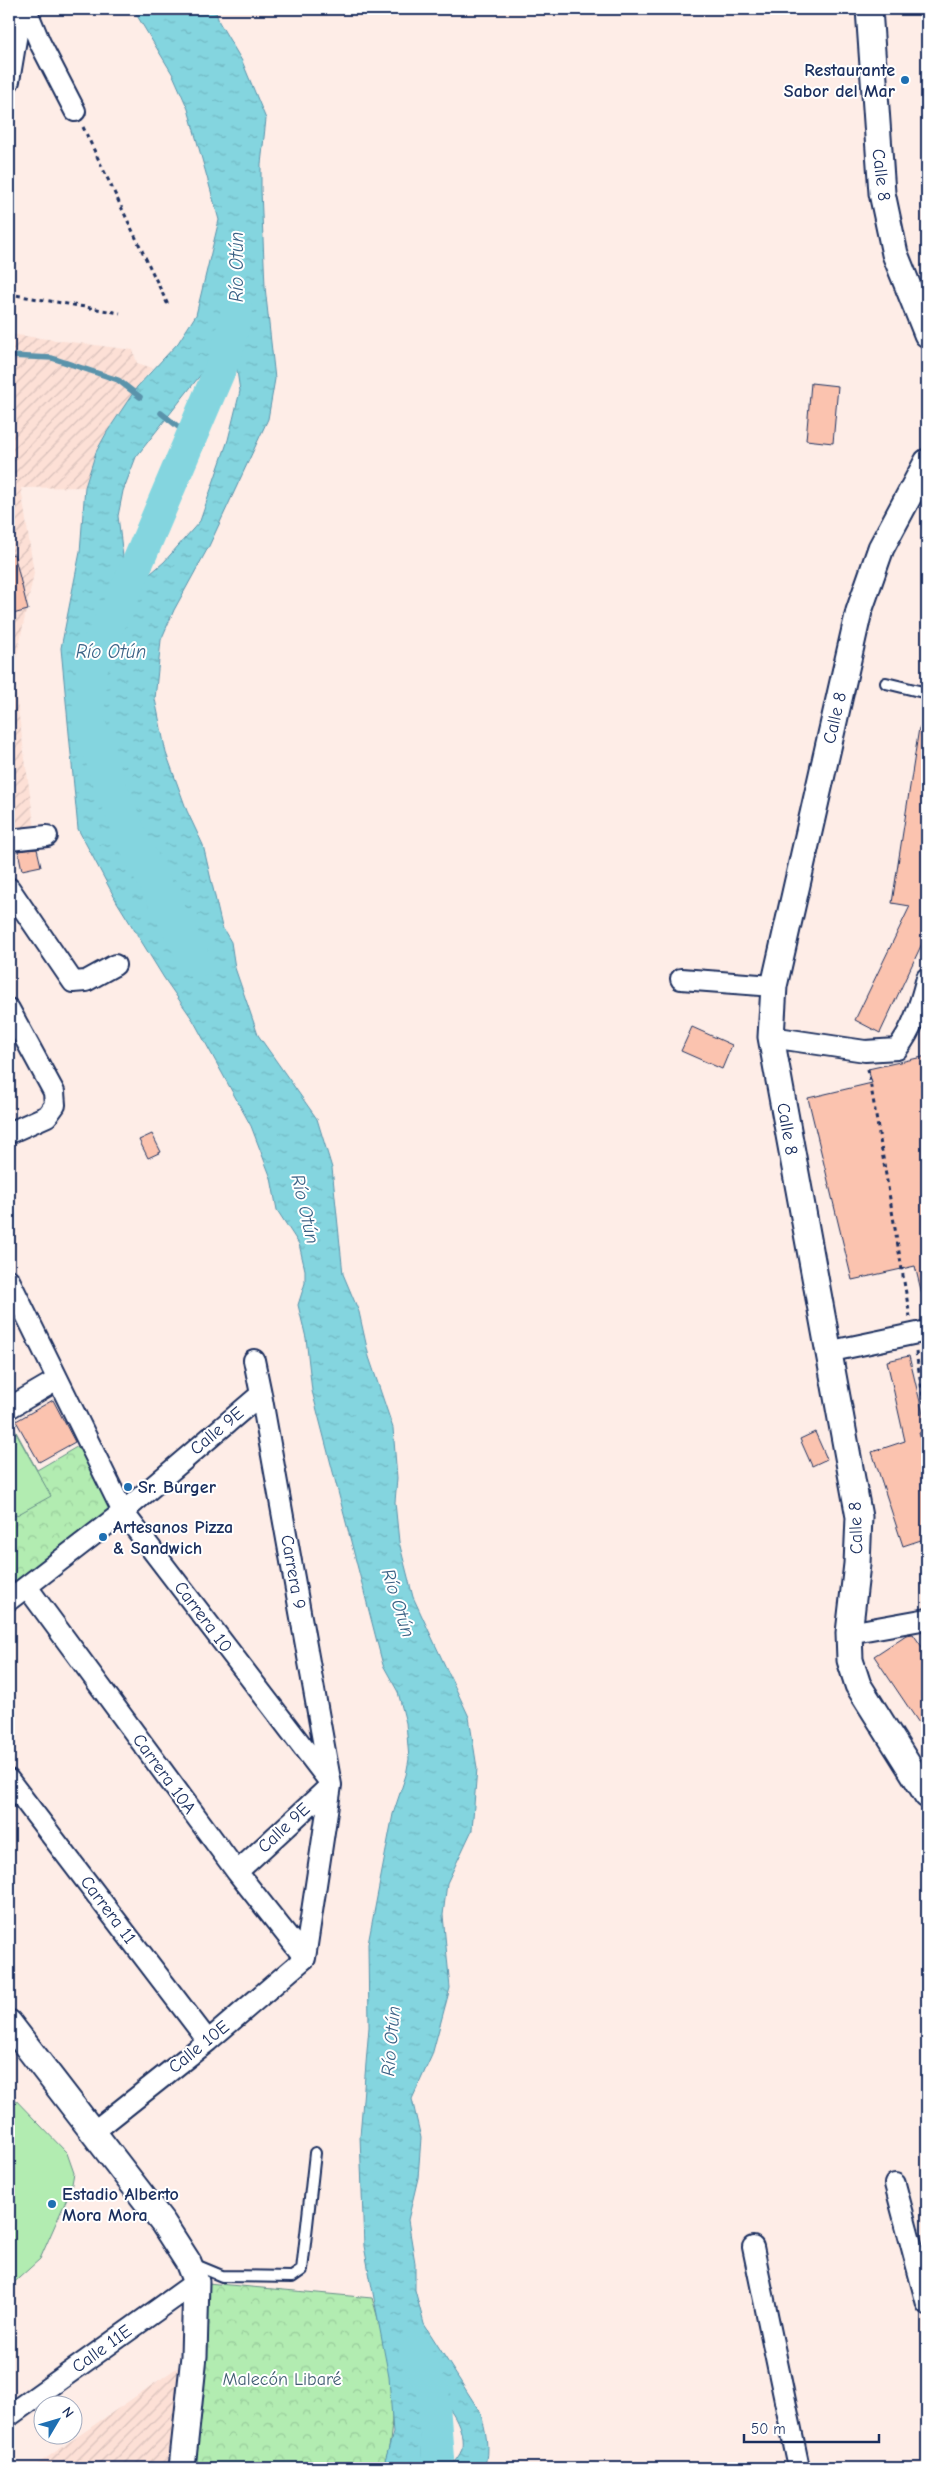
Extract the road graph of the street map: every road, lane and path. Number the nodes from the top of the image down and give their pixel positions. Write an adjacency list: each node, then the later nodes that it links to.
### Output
1 (21, 9): 4 (street)
2 (26, 9): 5 (street)
3 (869, 9): 9 (street, Calle 8)
4 (9, 81)
5 (75, 111): 7 (path)
6 (9, 294): 8 (path)
7 (168, 305)
8 (120, 313)
9 (927, 334)
10 (927, 462): 19 (street, Calle 8)
11 (886, 684): 12 (lane)
12 (927, 693)
13 (47, 836): 14 (street)
14 (9, 840)
15 (9, 888): 16 (street)
16 (115, 965)
17 (681, 978): 19 (street)
18 (927, 978): 22 (street)
19 (774, 986): 21 (street, Calle 8)
20 (9, 1008): 23 (street)
21 (771, 1037): 22 (street); 26 (street, Calle 8)
22 (865, 1051): 25 (path)
23 (9, 1134)
24 (9, 1280): 28 (street, Carrera 10)
25 (920, 1332): 26 (street); 31 (path)
26 (827, 1352): 36 (street, Calle 8)
27 (254, 1360): 29 (street, Carrera 9)
28 (57, 1380): 30 (street); 32 (street, Carrera 10)
29 (262, 1394): 32 (street, Calle 9E); 38 (street, Carrera 9)
30 (9, 1408)
31 (927, 1422)
32 (123, 1512): 33 (street, Calle 9E); 38 (street, Carrera 10)
33 (27, 1587): 34 (street, Calle 9E); 40 (street, Carrera 10A)
34 (9, 1600)
35 (927, 1619): 36 (street)
36 (849, 1633): 39 (street, Calle 8)
37 (9, 1780): 43 (street, Carrera 11)
38 (331, 1785): 40 (street, Calle 9E); 41 (street, Carrera 9)
39 (927, 1795)
40 (237, 1872): 41 (street, Carrera 10A)
41 (305, 1958): 43 (street, Calle 10E)
42 (9, 2023): 44 (street)
43 (208, 2041): 44 (street, Calle 10E)
44 (92, 2133): 48 (street)
45 (314, 2153): 48 (lane)
46 (895, 2184): 49 (street)
47 (752, 2247): 52 (street)
48 (192, 2272): 50 (street, Calle 11E); 51 (street)
49 (927, 2304)
50 (9, 2416)
51 (182, 2468)
52 (799, 2468)

